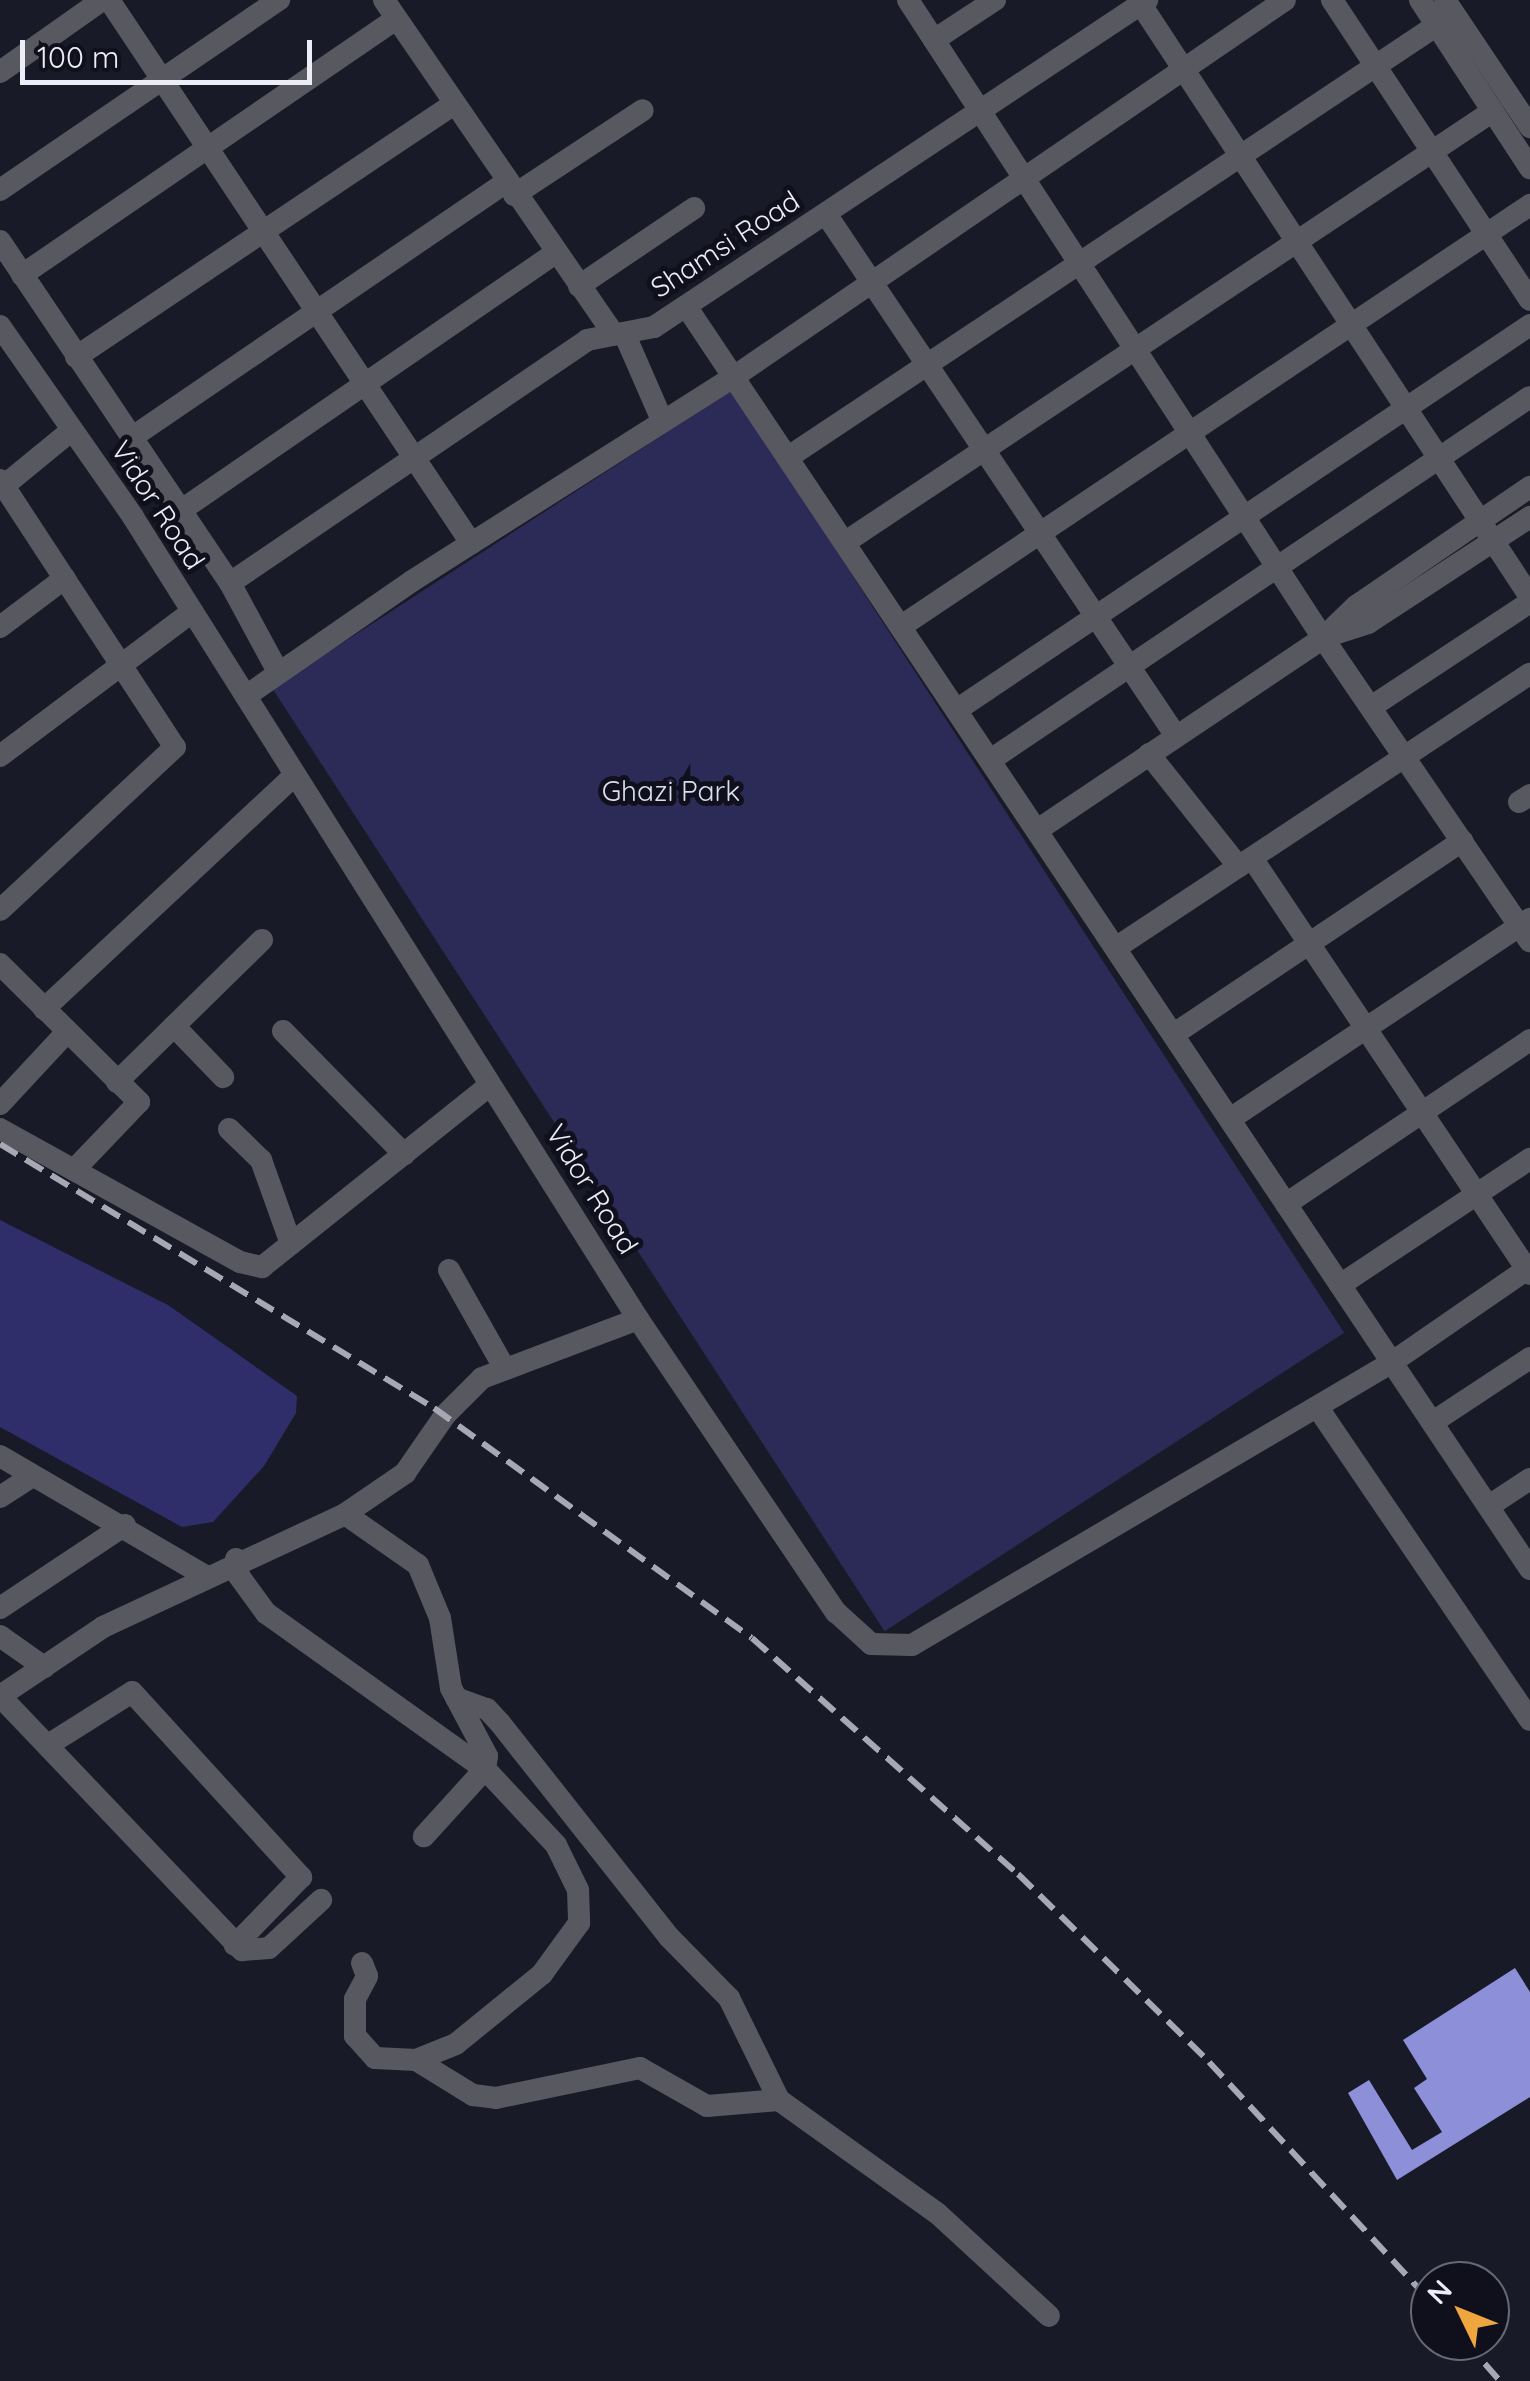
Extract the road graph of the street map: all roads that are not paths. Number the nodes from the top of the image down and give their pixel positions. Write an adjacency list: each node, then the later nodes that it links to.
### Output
1 (106, 0): 14 (street); 15 (street)
2 (279, 0): 15 (street)
3 (908, 0): 11 (street)
4 (995, 0): 11 (street)
5 (1285, 0): 13 (street)
6 (1332, 0): 12 (street)
7 (1420, 0): 10 (street)
8 (1142, 1): 13 (street); 18 (street, Shamsi Road)
9 (390, 9): 16 (street); 21 (street)
10 (1451, 9): 12 (street); 19 (street); 20 (street)
11 (934, 40): 18 (street)
12 (1376, 66): 22 (street); 23 (street)
13 (1184, 70): 23 (street); 25 (street)
14 (0, 72)
15 (162, 80): 21 (street); 27 (street)
16 (452, 105): 26 (street); 31 (street)
17 (643, 110): 26 (street)
18 (982, 112): 25 (street); 30 (street, Shamsi Road)
19 (1493, 112): 22 (street); 24 (street)
20 (1530, 127)
21 (206, 149): 31 (street); 37 (street)
22 (1432, 152): 32 (street); 34 (street)
23 (1241, 156): 34 (street); 36 (street)
24 (1530, 168)
25 (1026, 179): 36 (street); 38 (street)
26 (509, 189): 35 (street); 42 (street)
27 (0, 190)
28 (1530, 205): 32 (street)
29 (694, 208): 39 (street)
30 (826, 214): 38 (street); 41 (street, Shamsi Road)
31 (262, 233): 42 (street); 48 (street)
32 (1486, 234): 40 (street); 43 (street)
33 (0, 241): 37 (street)
34 (1297, 242): 43 (street); 47 (street)
35 (555, 253): 39 (street); 51 (street)
36 (1080, 263): 47 (street); 49 (street)
37 (22, 274): 48 (street)
38 (870, 281): 49 (street); 50 (street)
39 (579, 286): 46 (street)
40 (1530, 300)
41 (686, 306): 46 (street, Shamsi Road); 50 (street)
42 (315, 312): 51 (street); 57 (street)
43 (1351, 324): 53 (street); 56 (street)
44 (1530, 325): 53 (street)
45 (0, 326): 55 (street, Vidor Road)
46 (619, 334): 54 (street); 60 (street, Shamsi Road)
47 (1136, 348): 56 (street); 58 (street)
48 (76, 358): 57 (street)
49 (926, 365): 58 (street); 59 (street)
50 (735, 376): 54 (street); 59 (street)
51 (363, 384): 60 (street); 64 (street)
52 (1530, 398): 61 (street)
53 (1406, 408): 61 (street); 65 (street)
54 (662, 420): 71 (street)
55 (72, 430): 62 (street); 76 (street, Vidor Road)
56 (1190, 432): 65 (street); 68 (street)
57 (131, 438): 64 (street)
58 (984, 450): 68 (street); 69 (street)
59 (790, 456): 69 (street)
60 (412, 458): 71 (street); 74 (street, Shamsi Road)
61 (1439, 458): 67 (street); 72 (street)
62 (1, 485): 73 (street)
63 (1530, 487): 67 (street)
64 (180, 511): 74 (street)
65 (1244, 516): 72 (street); 77 (street)
66 (1530, 517): 70 (street)
67 (1479, 520): 70 (street); 80 (street)
68 (1040, 533): 77 (street); 78 (street)
69 (847, 541): 78 (street)
70 (1493, 541): 75 (street); 80 (street)
71 (471, 543): 83 (street)
72 (1277, 567): 80 (street); 82 (street)
73 (64, 578): 79 (street); 81 (street)
74 (230, 584): 83 (street)
75 (1530, 600): 86 (street)
76 (192, 612): 81 (street); 85 (street, Vidor Road)
77 (1096, 616): 82 (street); 87 (street)
78 (902, 625): 87 (street)
79 (0, 627)
80 (1323, 638): 86 (street); 88 (street)
81 (120, 662): 90 (street); 97 (street)
82 (1129, 666): 88 (street); 92 (street)
83 (278, 670): 85 (street)
84 (1530, 674): 91 (street)
85 (246, 696): 93 (street, Vidor Road)
86 (1371, 707): 91 (street)
87 (958, 709): 92 (street)
88 (1176, 736): 89 (street)
89 (1148, 754): 94 (street); 96 (street)
90 (0, 756)
91 (1404, 757): 95 (street); 96 (street)
92 (992, 758): 94 (street)
93 (296, 775): 103 (street); 112 (street, Vidor Road)
94 (1039, 829): 101 (street)
95 (1462, 841): 98 (street); 100 (street)
96 (1245, 862): 100 (street); 101 (street)
97 (0, 910)
98 (1526, 929): 105 (street)
99 (262, 940): 104 (street)
100 (1309, 943): 105 (street); 108 (street)
101 (1118, 948): 108 (street)
102 (0, 964): 103 (street)
103 (44, 1008): 107 (street)
104 (174, 1026): 110 (street); 111 (street)
105 (1366, 1028): 114 (street); 115 (street)
106 (283, 1031): 118 (street)
107 (67, 1032): 111 (street); 113 (street)
108 (1174, 1034): 115 (street)
109 (1530, 1040): 114 (street)
110 (223, 1077)
111 (117, 1082): 120 (street)
112 (490, 1084): 118 (street); 127 (street, Vidor Road)
113 (0, 1104)
114 (1422, 1112): 121 (street); 122 (street)
115 (1230, 1118): 122 (street)
116 (0, 1129): 120 (street)
117 (229, 1129): 123 (street)
118 (404, 1154): 123 (street)
119 (1530, 1159): 121 (street)
120 (74, 1170): 123 (street)
121 (1477, 1194): 125 (street); 126 (street)
122 (1286, 1204): 126 (street)
123 (290, 1244)
124 (450, 1270): 130 (street)
125 (1529, 1270): 129 (street, Vidor Road)
126 (1340, 1285): 129 (street)
127 (638, 1318): 130 (street); 131 (street, Vidor Road)
128 (1530, 1358): 132 (street)
129 (1391, 1363): 131 (street, Vidor Road); 132 (street)
130 (505, 1369): 138 (street)
131 (1318, 1408): 148 (street)
132 (1434, 1422): 137 (street)
133 (0, 1456): 134 (street)
134 (29, 1478): 136 (street); 139 (street)
135 (1530, 1478): 137 (street)
136 (0, 1497)
137 (1488, 1506): 141 (street)
138 (345, 1514): 140 (street); 147 (street)
139 (125, 1525): 142 (street); 143 (street)
140 (236, 1559): 142 (street); 150 (street)
141 (1530, 1569)
142 (204, 1576): 145 (street)
143 (0, 1608)
144 (0, 1636): 145 (street)
145 (44, 1667): 146 (street)
146 (0, 1696): 149 (street)
147 (456, 1698): 150 (street); 156 (street)
148 (1530, 1720)
149 (48, 1744): 153 (street); 153 (street)
150 (484, 1770): 151 (street); 155 (street)
151 (424, 1836)
152 (321, 1900): 153 (street)
153 (235, 1945)
154 (362, 1963): 155 (street)
155 (416, 2060): 156 (street)
156 (779, 2100): 157 (street)
157 (1049, 2316)

